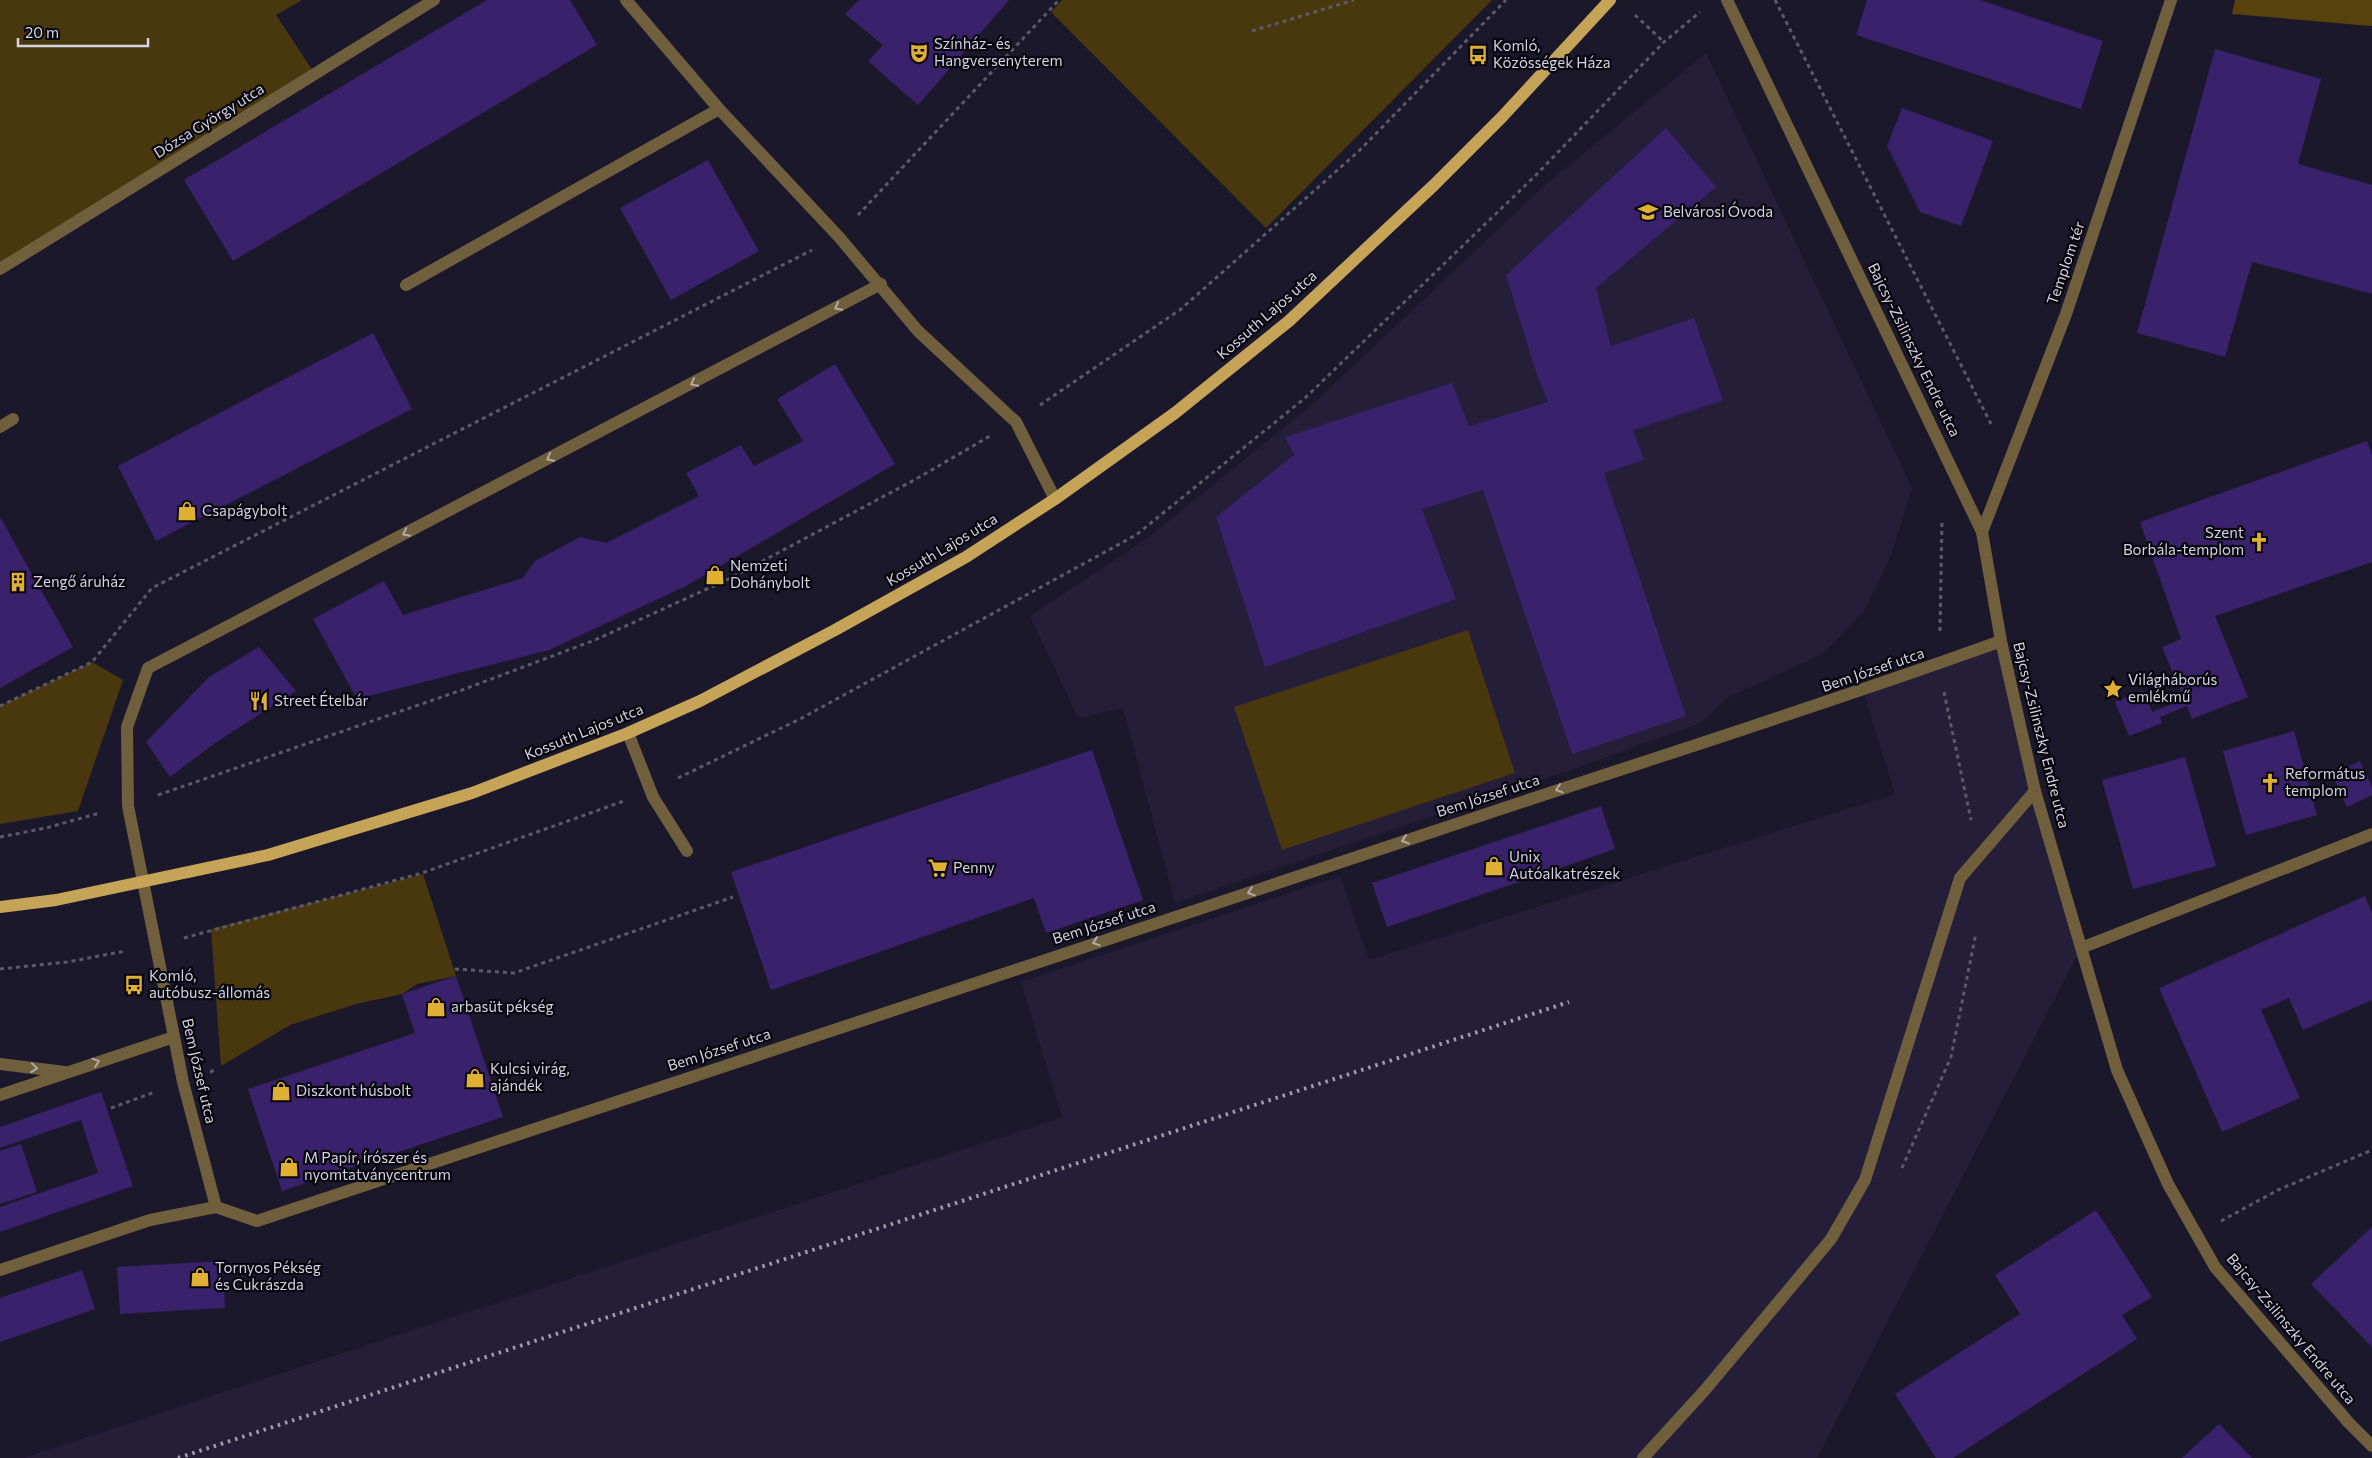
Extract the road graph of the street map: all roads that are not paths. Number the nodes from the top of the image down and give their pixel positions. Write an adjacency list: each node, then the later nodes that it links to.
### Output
1 (434, 0): 7 (street, Dózsa György utca)
2 (626, 0): 6 (street)
3 (1610, 0): 12 (main road, Kossuth Lajos utca)
4 (1727, 0): 13 (street, Bajcsy-Zsilinszky Endre utca)
5 (2171, 0): 13 (street, Templom tér)
6 (719, 109): 8 (street); 9 (street)
7 (0, 269)
8 (881, 284): 12 (street); 19 (street, one-way to 19)
9 (406, 285)
10 (13, 419): 11 (street)
11 (0, 427)
12 (1055, 499): 15 (main road, Kossuth Lajos utca)
13 (1982, 532): 14 (street, Bajcsy-Zsilinszky Endre utca)
14 (2001, 641): 16 (street, Bajcsy-Zsilinszky Endre utca); 26 (street, Bem József utca, one-way to 26)
15 (628, 733): 18 (street); 19 (main road, Kossuth Lajos utca)
16 (2034, 791): 21 (street, Bajcsy-Zsilinszky Endre utca); 29 (street)
17 (2372, 834): 21 (street)
18 (687, 851)
19 (144, 882): 20 (main road, Kossuth Lajos utca); 22 (street, Bem József utca)
20 (0, 907)
21 (2081, 948): 28 (street, Bajcsy-Zsilinszky Endre utca)
22 (174, 1037): 24 (street, one-way to 22); 26 (street, Bem József utca)
23 (0, 1064): 24 (street, one-way to 24)
24 (68, 1072): 25 (street)
25 (0, 1095)
26 (216, 1208): 27 (street, Bem József utca)
27 (0, 1270)
28 (2372, 1446)
29 (1643, 1458)

